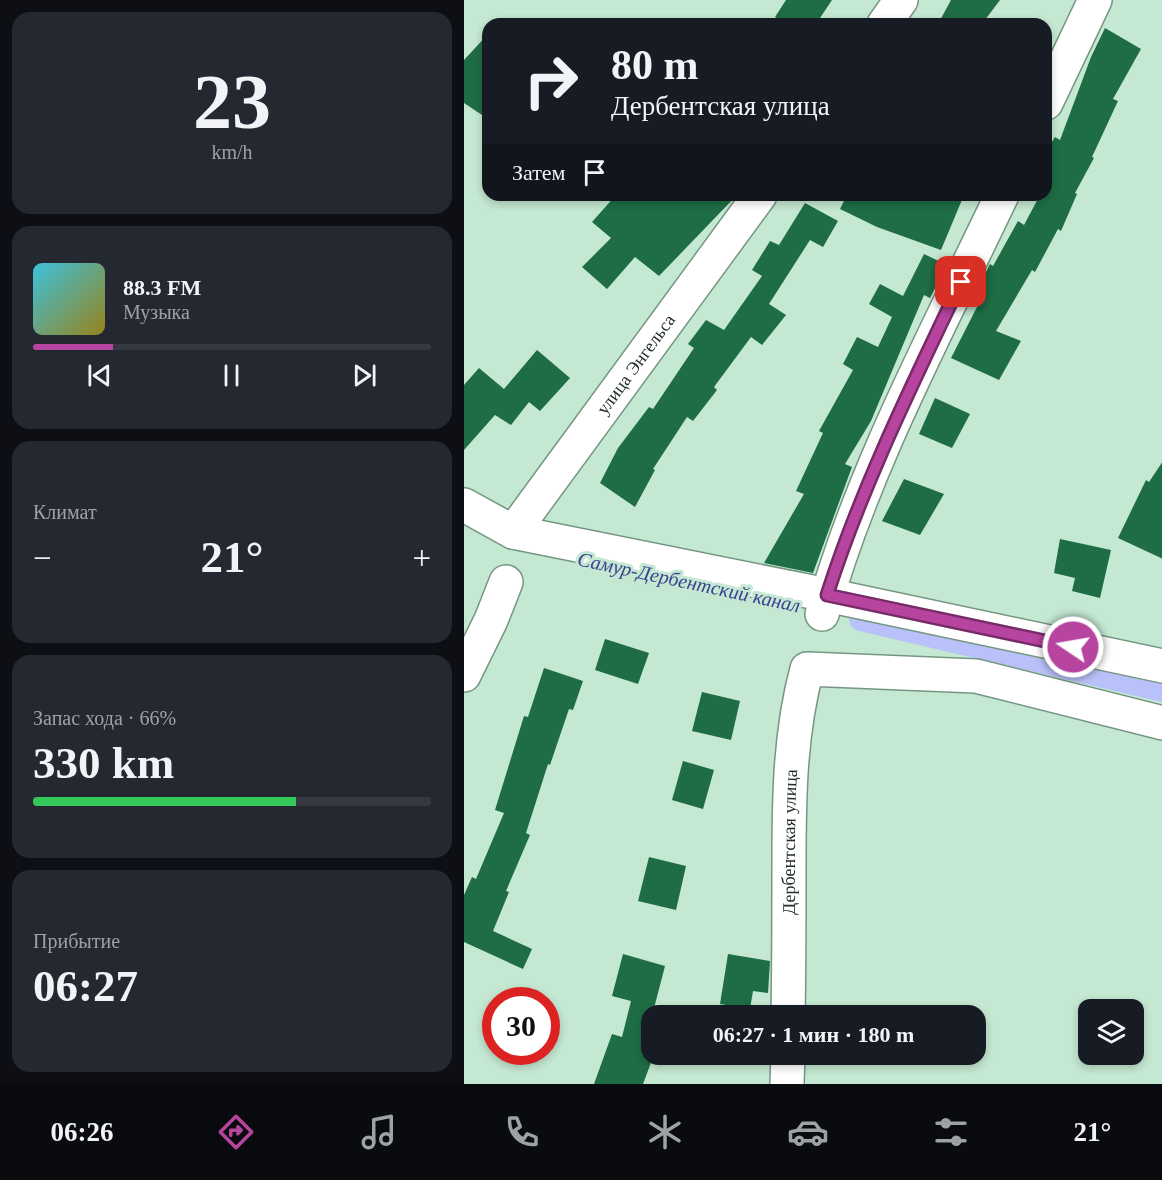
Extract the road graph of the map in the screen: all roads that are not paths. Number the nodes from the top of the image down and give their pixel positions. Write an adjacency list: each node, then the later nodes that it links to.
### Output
1 (901, 0): 3 (street)
2 (1095, 0): 4 (street)
3 (888, 18)
4 (1052, 90)
5 (756, 201): 8 (street, улица Энгельса)
6 (999, 201): 10 (street)
7 (464, 505): 8 (street)
8 (513, 532): 10 (street)
9 (506, 582): 12 (street)
10 (824, 606): 11 (street)
11 (1163, 666)
12 (464, 675)
13 (1163, 723): 14 (street, Дербентская улица)
14 (788, 1005)
15 (788, 1065): 16 (street)
16 (787, 1084)

